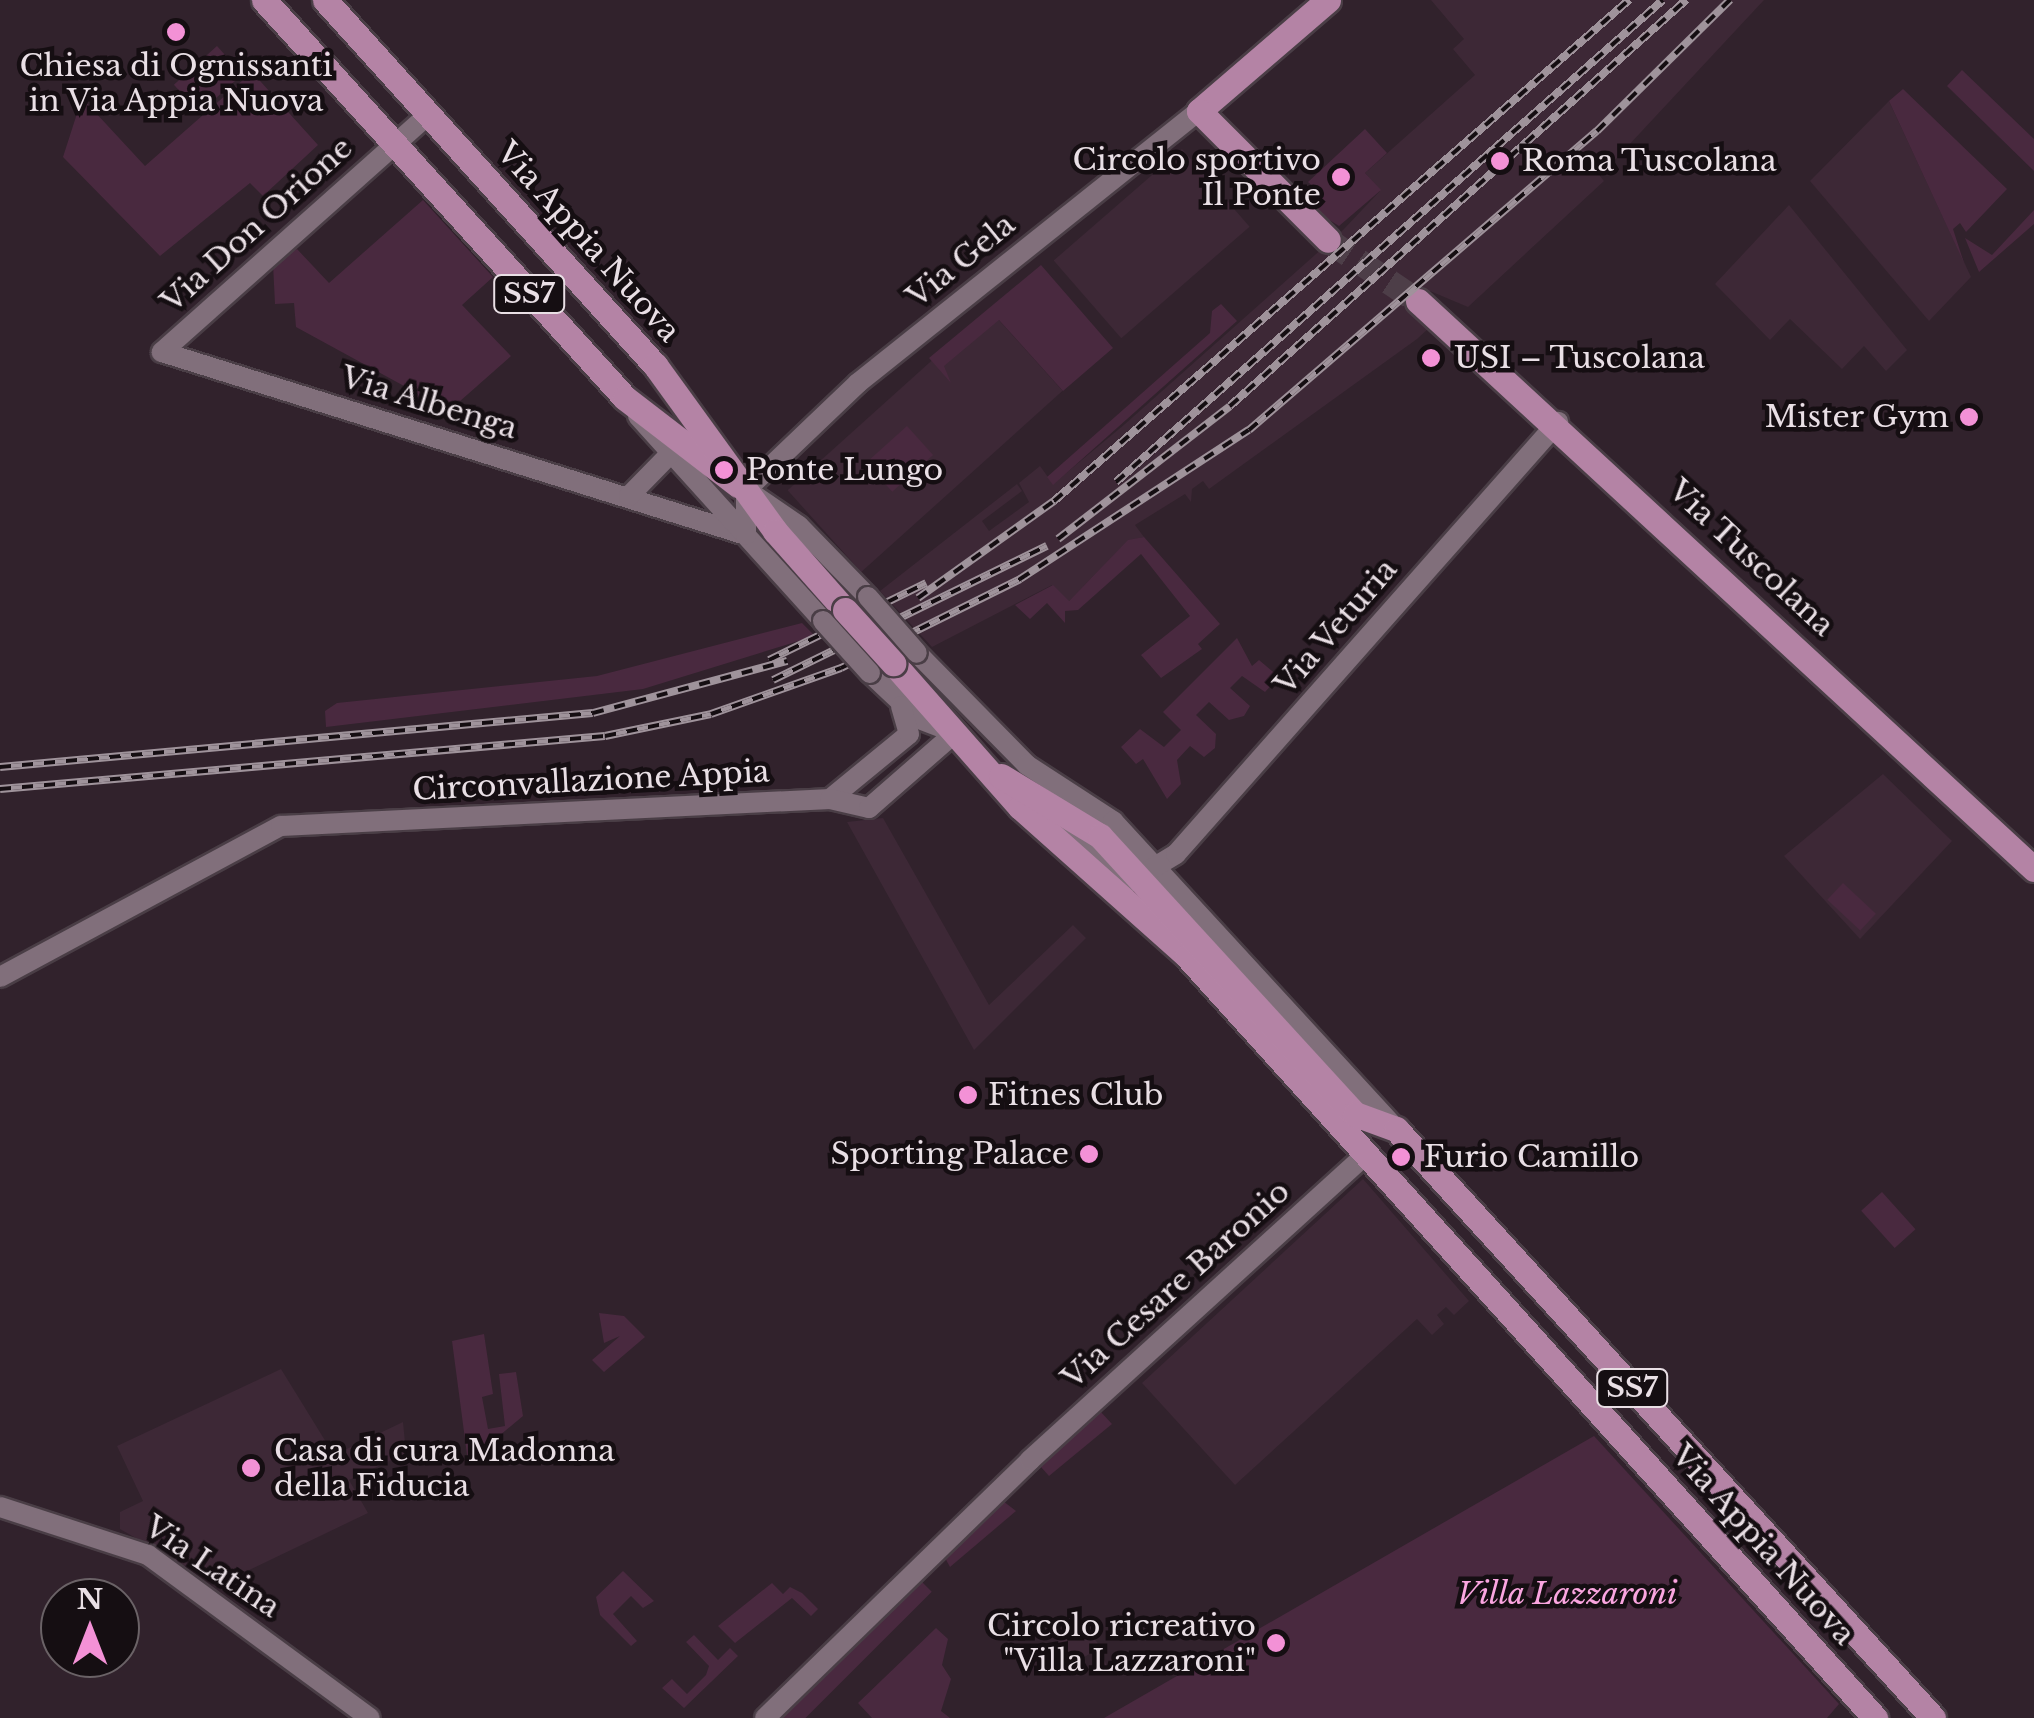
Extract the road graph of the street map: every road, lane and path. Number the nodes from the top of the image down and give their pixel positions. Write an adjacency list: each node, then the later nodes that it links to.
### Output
1 (264, 0): 7 (main road, SS7)
2 (325, 0): 6 (main road, Via Appia Nuova / SS7)
3 (1328, 0): 4 (main road)
4 (1238, 77): 5 (main road); 8 (main road)
5 (1199, 111): 8 (main road); 14 (street, Via Gela)
6 (430, 114): 7 (street); 14 (main road, Via Appia Nuova / SS7)
7 (393, 142): 11 (street, Via Don Orione); 13 (main road, SS7)
8 (1236, 147): 9 (main road)
9 (1328, 240)
10 (1418, 301): 12 (main road, Via Tuscolana)
11 (162, 352): 15 (street, Via Albenga)
12 (1558, 422): 23 (main road, Via Tuscolana); 24 (street, Via Veturia)
13 (672, 446): 14 (main road, SS7); 15 (street); 16 (street)
14 (746, 490): 16 (street); 17 (main road, SS7); 17 (street, SS7)
15 (629, 496): 16 (street, Via Albenga)
16 (746, 535): 17 (street)
17 (845, 610): 18 (main road, SS7, bridge)
18 (894, 663): 19 (street); 20 (main road, SS7); 24 (street)
19 (901, 706): 20 (street); 22 (street)
20 (956, 733): 21 (main road, SS7); 22 (street, Circonvallazione Appia)
21 (996, 774): 24 (main road, Via Appia Nuova); 25 (main road)
22 (830, 799): 26 (street, Circonvallazione Appia)
23 (2034, 869)
24 (1150, 874): 25 (main road, Via Appia Nuova / SS7)
25 (1167, 914): 27 (main road, Via Appia Nuova / SS7); 32 (main road, Via Appia Nuova / SS7)
26 (0, 977)
27 (1364, 1156): 30 (street, Via Cesare Baronio); 31 (main road, Via Appia Nuova / SS7)
28 (0, 1508): 29 (street, Via Latina)
29 (370, 1718)
30 (765, 1718)
31 (1875, 1718)
32 (1933, 1718)

